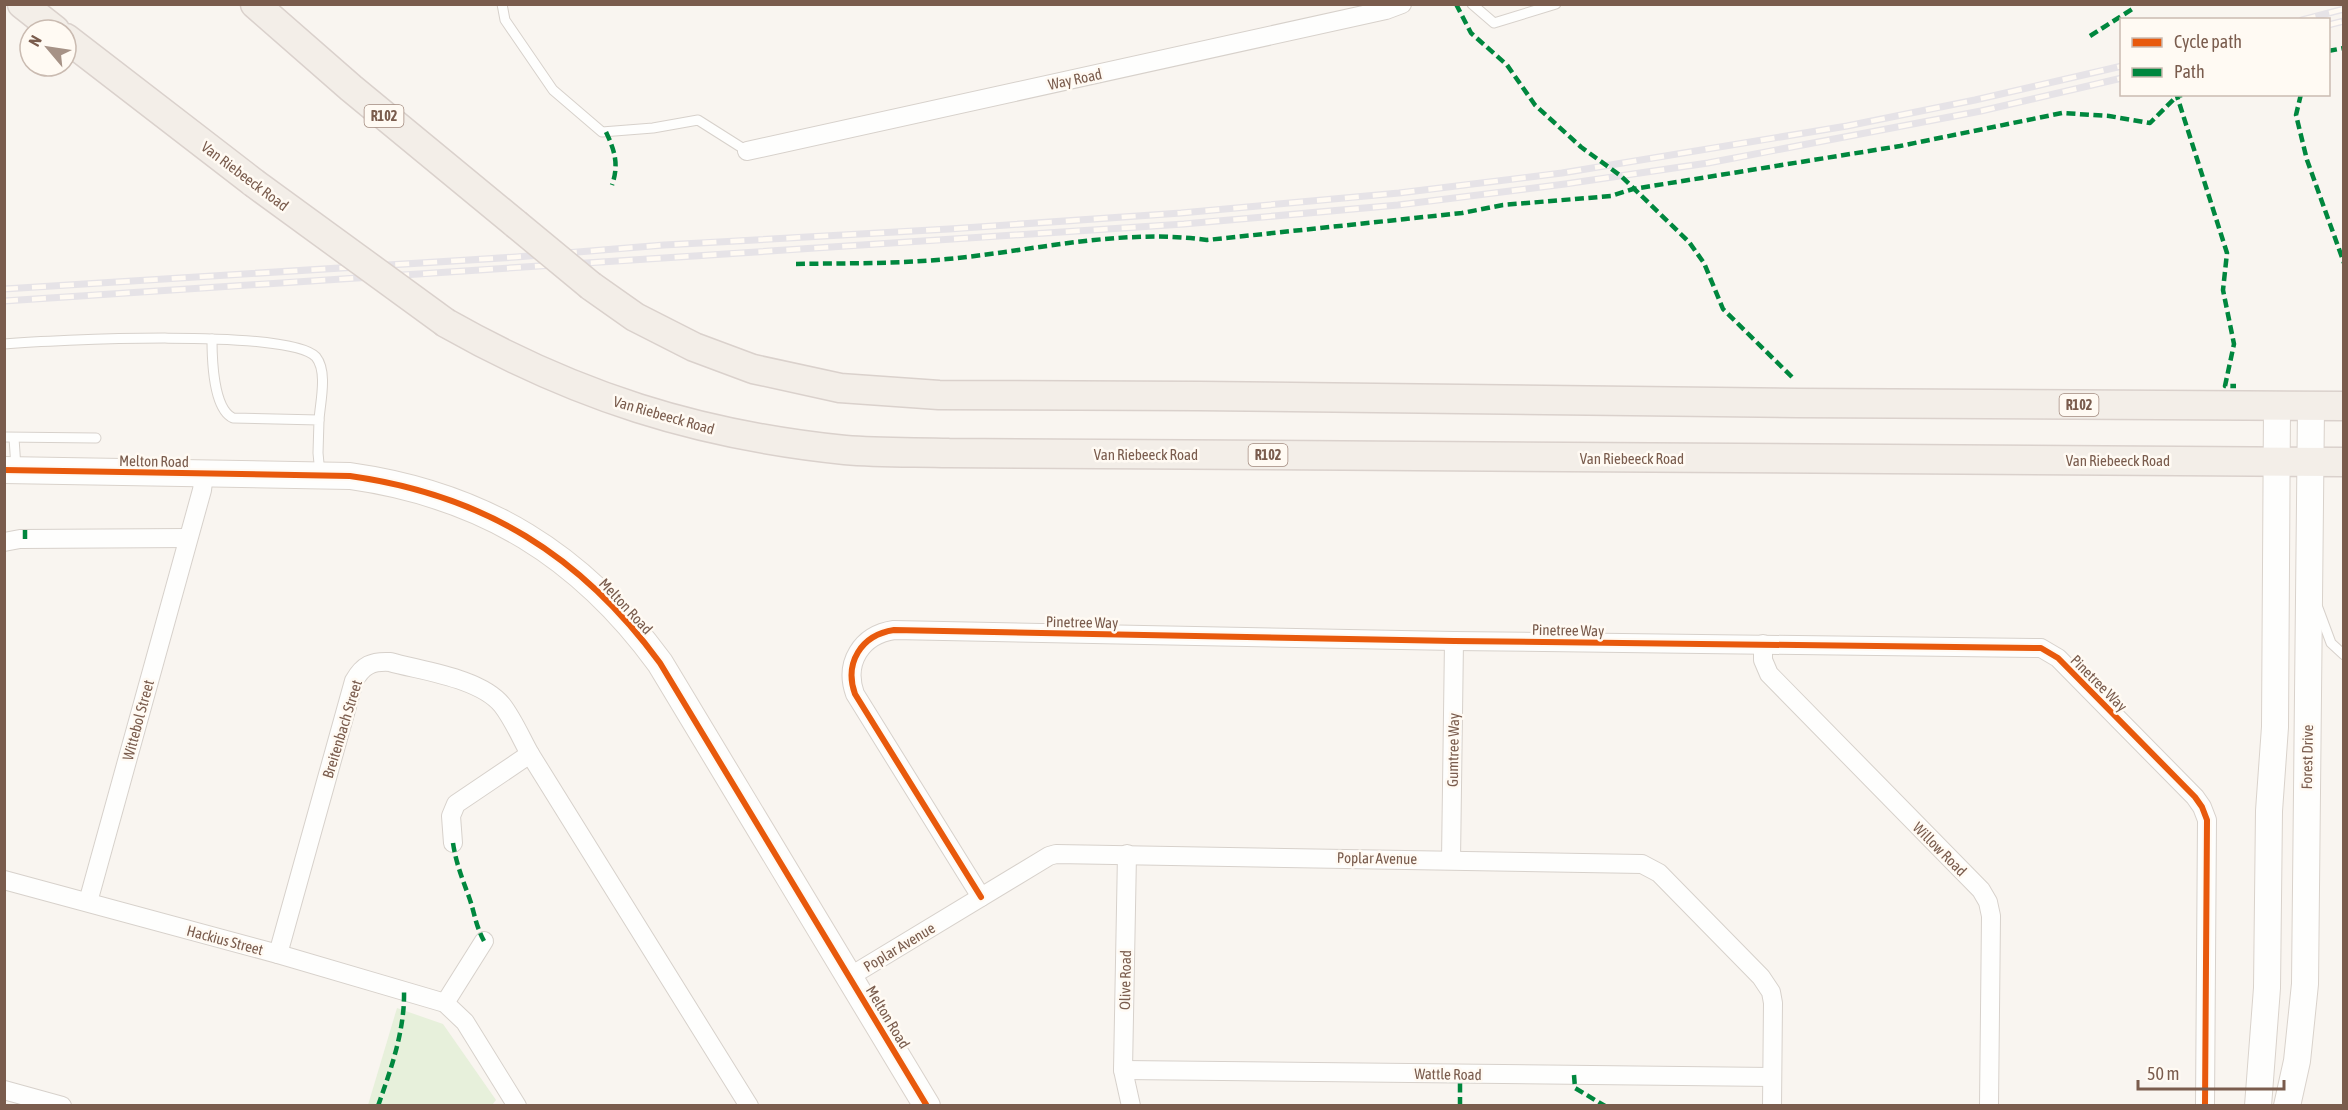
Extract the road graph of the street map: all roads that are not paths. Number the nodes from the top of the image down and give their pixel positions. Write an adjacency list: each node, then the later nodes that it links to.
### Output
1 (22, 4): 7 (main road)
2 (255, 4): 12 (main road, R102, bridge)
3 (502, 4): 9 (lane)
4 (1402, 4): 9 (street, Way Road)
5 (1472, 4): 6 (lane)
6 (1556, 4)
7 (40, 18)
8 (78, 47): 18 (main road, Van Riebeeck Road / R102, bridge)
9 (747, 151)
10 (212, 339): 11 (lane); 15 (lane); 15 (lane)
11 (4, 344)
12 (2277, 406): 14 (main road, R102); 18 (street)
13 (2343, 406): 14 (main road, R102)
14 (2311, 407): 19 (street, Forest Drive)
15 (319, 420): 23 (lane)
16 (9, 438): 17 (lane); 21 (lane)
17 (96, 438)
18 (2277, 461): 19 (main road, Van Riebeeck Road / R102); 52 (street)
19 (2310, 462): 20 (main road, Van Riebeeck Road / R102); 26 (street, Forest Drive)
20 (2343, 462)
21 (10, 470): 22 (street, Melton Road)
22 (204, 474): 23 (street, Melton Road); 24 (street, Wittebol Street)
23 (320, 474): 39 (street, Melton Road)
24 (188, 538): 25 (street); 36 (street, Wittebol Street)
25 (4, 542)
26 (2309, 581): 29 (lane); 53 (street, Forest Drive)
27 (1454, 641): 28 (street, Pinetree Way); 33 (street, Gumtree Way); 35 (street, Pinetree Way)
28 (1763, 644): 50 (street, Willow Road); 51 (street, Pinetree Way)
29 (2343, 655)
30 (530, 754): 31 (street); 38 (street, Breitenbach Street); 46 (street, Breitenbach Street)
31 (453, 843)
32 (1127, 854): 33 (street, Poplar Avenue); 35 (street, Poplar Avenue); 41 (street, Olive Road)
33 (1451, 860): 42 (street, Poplar Avenue)
34 (4, 880): 36 (street, Hackius Street)
35 (981, 897): 39 (street, Poplar Avenue)
36 (88, 902): 38 (street, Hackius Street)
37 (484, 941): 40 (street)
38 (278, 954): 40 (street, Hackius Street)
39 (849, 977): 47 (street, Melton Road)
40 (445, 1003): 45 (street, Hackius Street)
41 (1123, 1070): 42 (street, Wattle Road); 48 (street, Olive Road)
42 (1772, 1077): 49 (street, Poplar Avenue)
43 (4, 1090): 44 (street)
44 (62, 1106)
45 (517, 1106)
46 (749, 1106)
47 (927, 1106)
48 (1131, 1106)
49 (1772, 1106)
50 (1989, 1106)
51 (2205, 1106)
52 (2258, 1106)
53 (2287, 1106)

